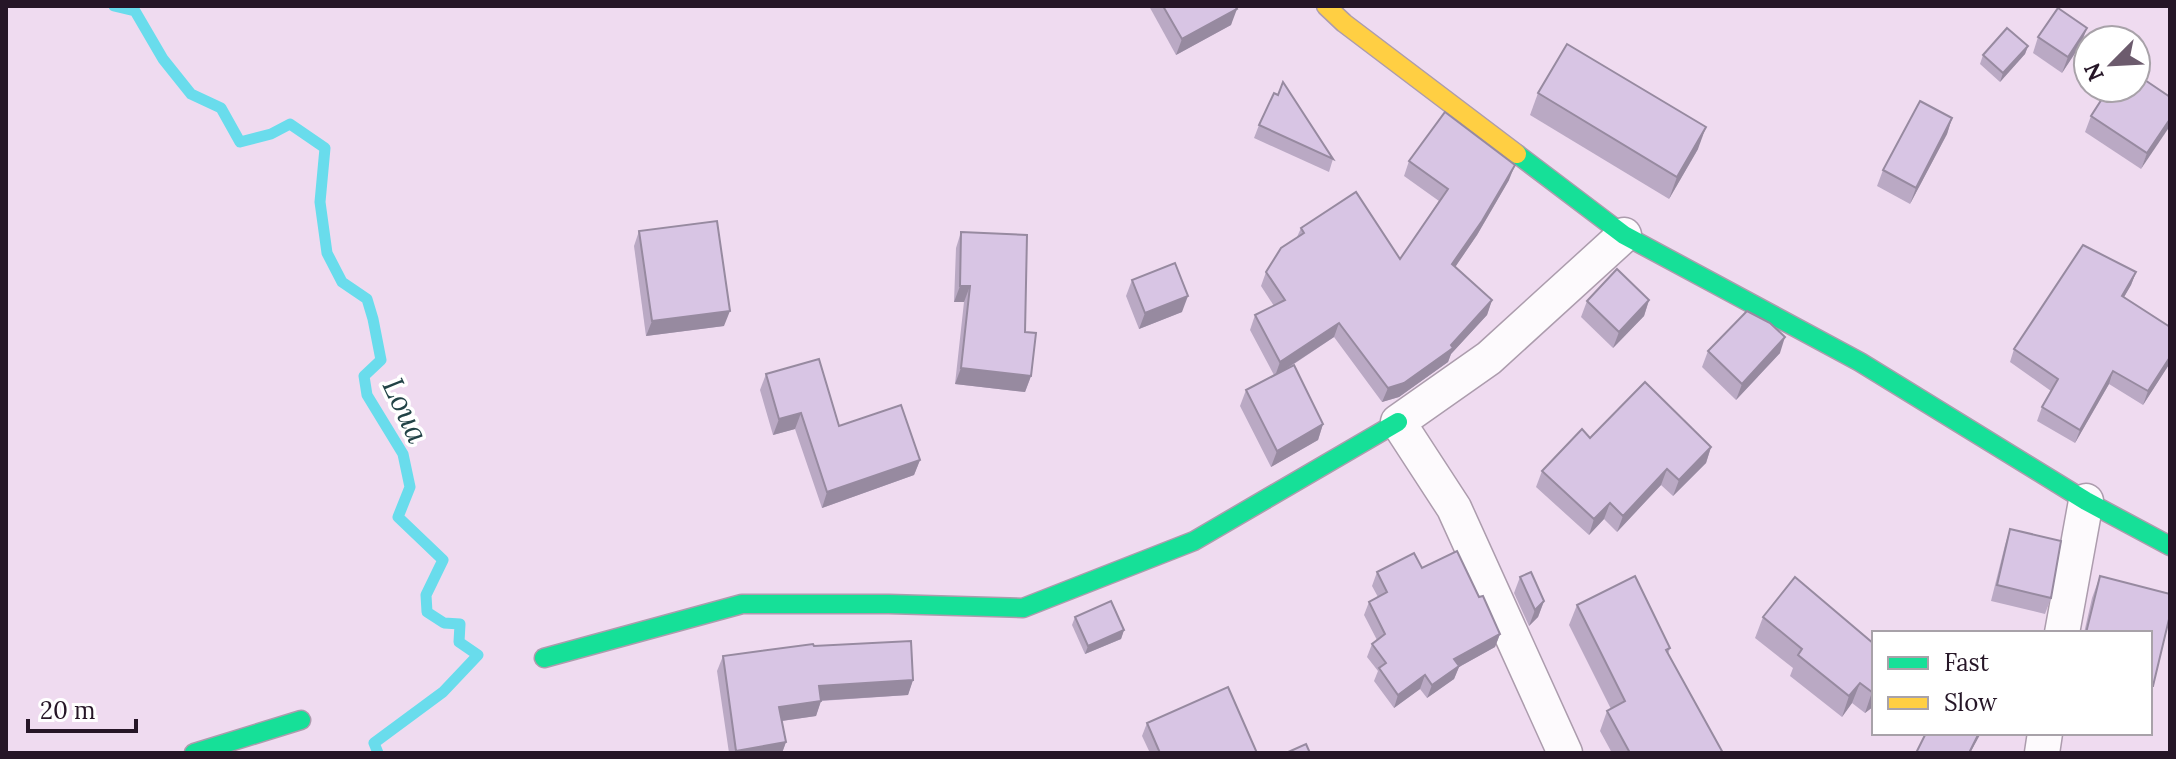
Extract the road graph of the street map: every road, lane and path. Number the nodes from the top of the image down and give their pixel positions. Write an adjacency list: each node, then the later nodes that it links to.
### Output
1 (1326, 6): 2 (street)
2 (1624, 235): 3 (street); 4 (street)
3 (1398, 422): 7 (street); 10 (street)
4 (2086, 501): 5 (street); 6 (street)
5 (2170, 546)
6 (2062, 631)
7 (544, 658)
8 (301, 720): 9 (street)
9 (194, 753)
10 (1565, 753)

